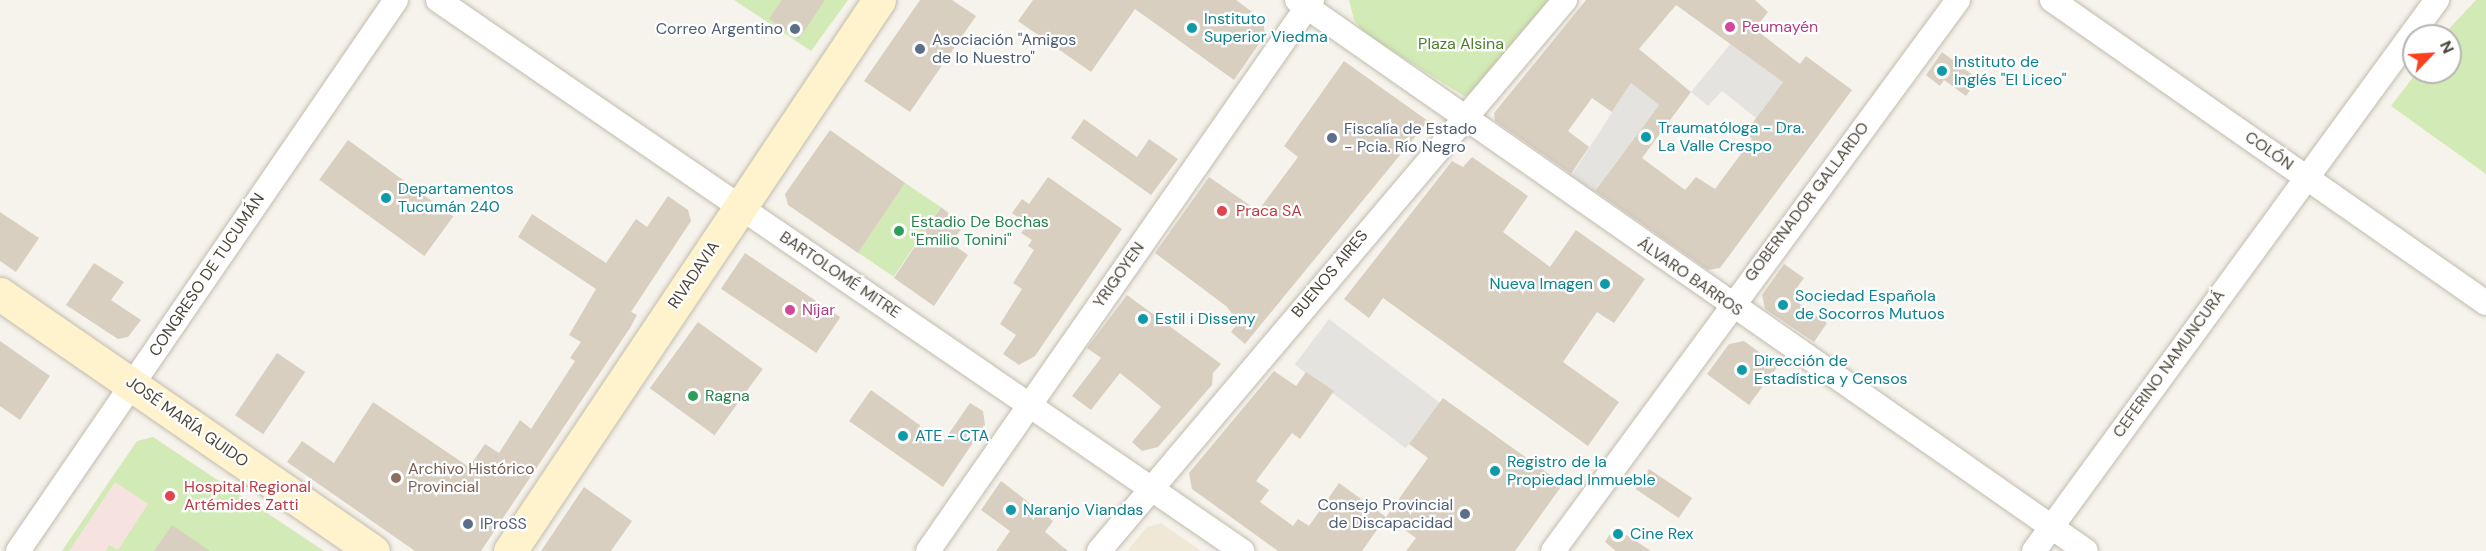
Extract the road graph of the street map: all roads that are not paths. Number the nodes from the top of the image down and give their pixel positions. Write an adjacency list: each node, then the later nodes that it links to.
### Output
1 (396, 0): 15 (street, CONGRESO DE TUCUMÁN)
2 (438, 0): 11 (street, BARTOLOMÉ MITRE)
3 (879, 0): 11 (main road, RIVADAVIA)
4 (1565, 0): 9 (street, BUENOS AIRES)
5 (1958, 0): 14 (street, GOBERNADOR GALLARDO)
6 (2052, 0): 10 (street, COLÓN)
7 (2437, 0): 10 (street, CEFERINO NAMUNCURÁ)
8 (1305, 2): 9 (street, ÁLVARO BARROS); 16 (street, YRIGOYEN)
9 (1463, 117): 14 (street, ÁLVARO BARROS); 17 (street, BUENOS AIRES)
10 (2304, 176): 13 (street, COLÓN); 18 (street, CEFERINO NAMUNCURÁ)
11 (740, 207): 16 (street, BARTOLOMÉ MITRE); 21 (main road, RIVADAVIA)
12 (0, 294): 15 (main road, JOSÉ MARÍA GUIDO)
13 (2486, 303)
14 (1730, 306): 18 (street, ÁLVARO BARROS); 25 (street, GOBERNADOR GALLARDO)
15 (132, 384): 19 (street, CONGRESO DE TUCUMÁN); 20 (main road, JOSÉ MARÍA GUIDO)
16 (1029, 405): 17 (street, BARTOLOMÉ MITRE); 22 (street, YRIGOYEN)
17 (1151, 488): 23 (street, BUENOS AIRES); 24 (street, BARTOLOMÉ MITRE)
18 (2051, 527): 26 (street, CEFERINO NAMUNCURÁ); 27 (street, ÁLVARO BARROS)
19 (18, 551)
20 (373, 551)
21 (510, 551)
22 (928, 551)
23 (1099, 551)
24 (1242, 551)
25 (1553, 551)
26 (2034, 551)
27 (2086, 551)

